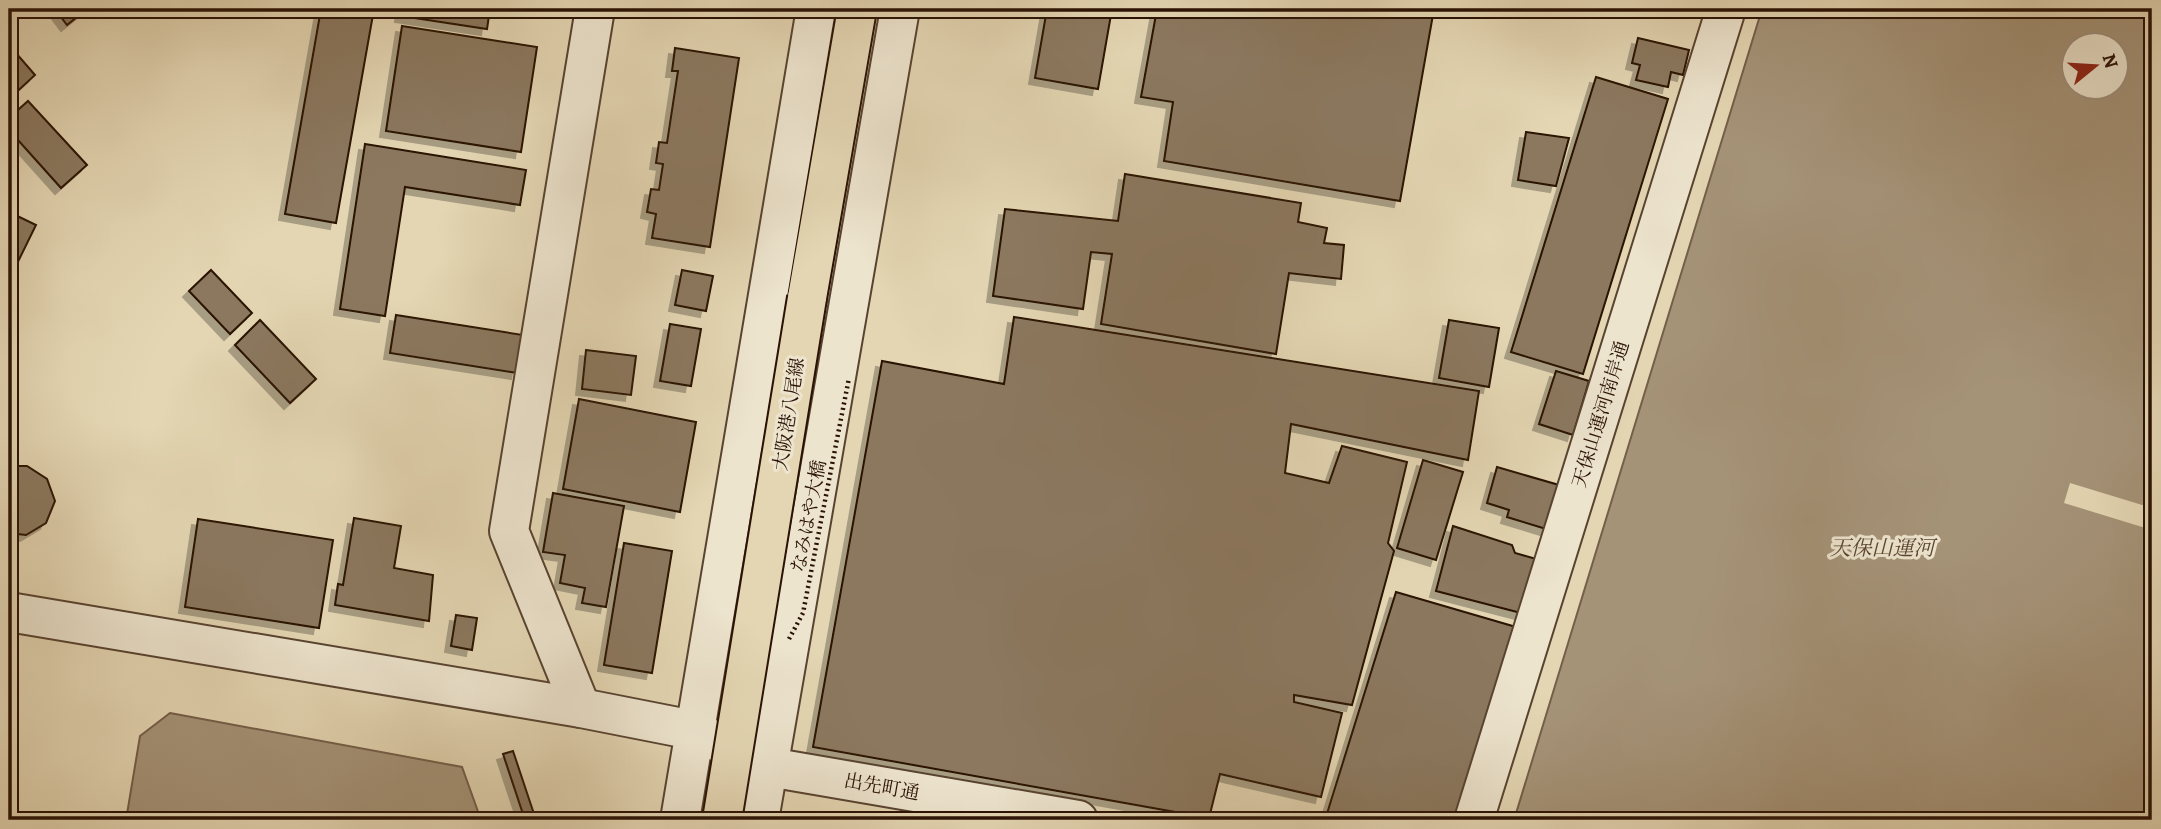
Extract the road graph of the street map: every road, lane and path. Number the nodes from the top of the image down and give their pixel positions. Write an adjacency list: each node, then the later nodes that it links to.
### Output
1 (595, 9): 9 (street)
2 (816, 9): 10 (street)
3 (857, 9): 13 (main road, 大阪港八尾線, bridge)
4 (900, 9): 11 (street)
5 (1726, 9): 16 (street, 天保山運河南岸通)
6 (849, 378): 8 (path, なみはや大橋, bridge)
7 (9, 612): 9 (street, 出先町通)
8 (786, 645)
9 (581, 708): 10 (street, 出先町通)
10 (693, 730): 11 (street, 出先町通); 12 (street)
11 (769, 767): 14 (street); 15 (street, 出先町通)
12 (680, 820)
13 (722, 820)
14 (759, 820)
15 (1078, 820)
16 (1474, 820)

